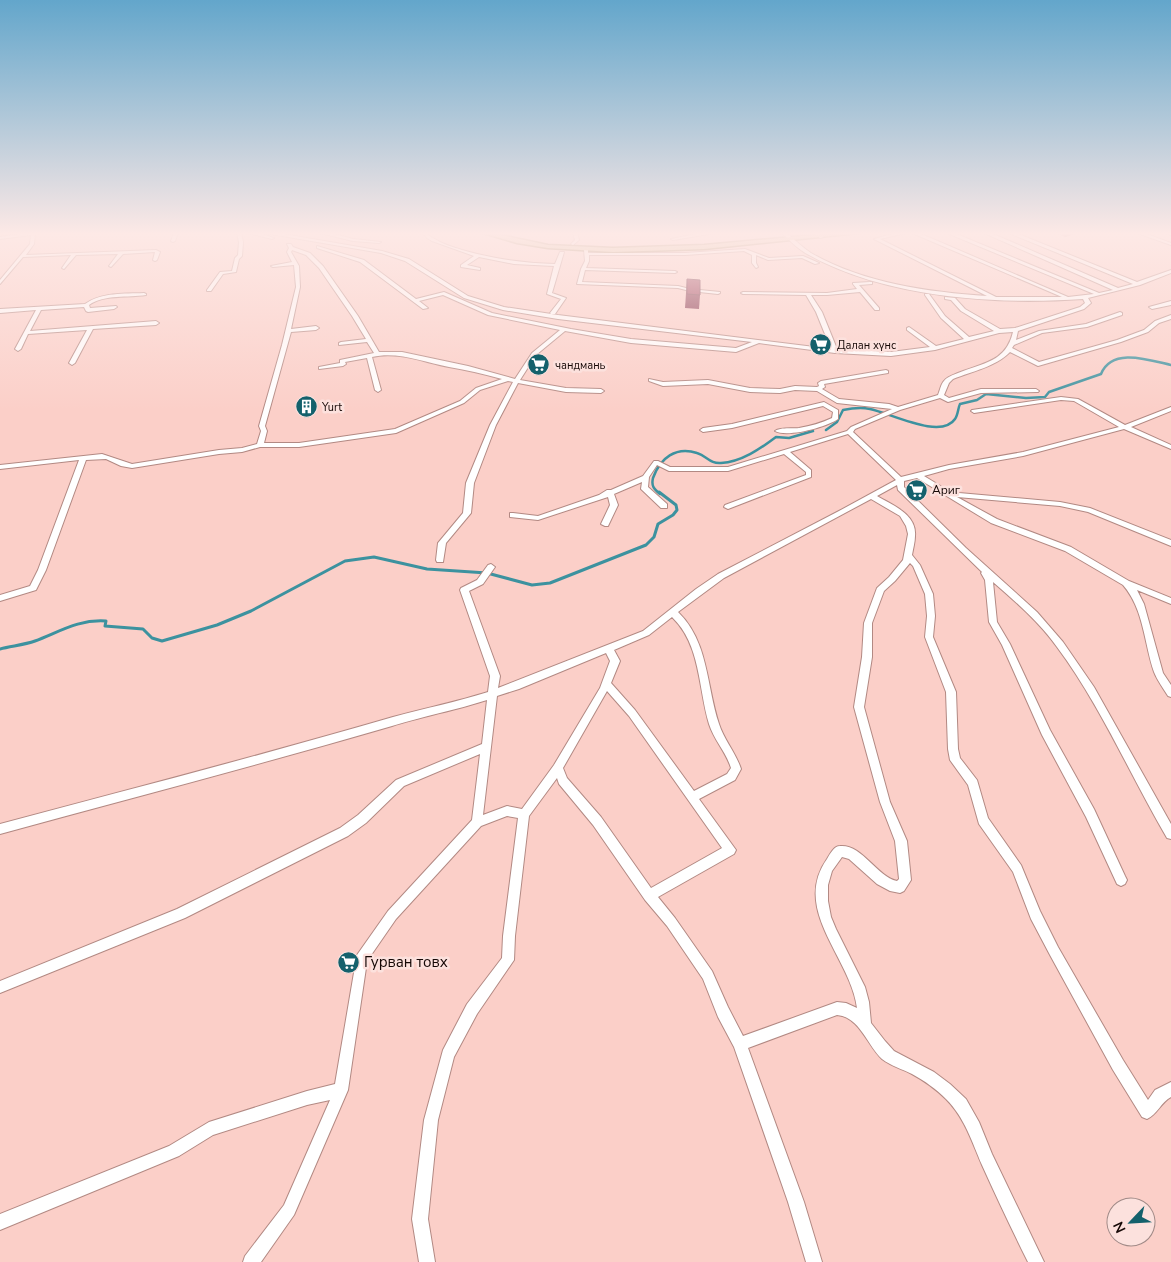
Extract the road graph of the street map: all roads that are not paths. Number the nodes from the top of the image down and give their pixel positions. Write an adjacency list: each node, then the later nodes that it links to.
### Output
1 (297, 292): 49 (street)
2 (338, 292): 52 (street)
3 (405, 292): 25 (street)
4 (458, 292): 29 (street)
5 (550, 292): 38 (street)
6 (708, 292): 15 (street)
7 (845, 292): 18 (street)
8 (863, 292): 36 (street)
9 (916, 292): 19 (street)
10 (935, 292): 21 (street)
11 (982, 292): 26 (street)
12 (1053, 292): 23 (street)
13 (1094, 292): 20 (street)
14 (1109, 292): 20 (street)
15 (718, 293)
16 (743, 293): 18 (street)
17 (144, 294): 30 (street)
18 (808, 294): 60 (street)
19 (927, 294): 24 (street); 53 (street)
20 (1099, 294): 22 (street)
21 (966, 297): 24 (street); 26 (street)
22 (1085, 297): 23 (street); 48 (street)
23 (1068, 298): 26 (street)
24 (953, 299): 50 (street)
25 (416, 300): 28 (street); 33 (street)
26 (998, 300)
27 (1171, 303): 32 (street)
28 (468, 304): 29 (street); 46 (street)
29 (487, 304): 34 (street)
30 (86, 305): 31 (street); 35 (street)
31 (114, 307)
32 (1152, 307)
33 (425, 308)
34 (506, 308): 38 (street); 40 (street)
35 (40, 309): 37 (street); 51 (street)
36 (877, 310)
37 (0, 311)
38 (553, 313): 40 (street)
39 (1120, 314): 55 (street)
40 (558, 317): 42 (street)
41 (1171, 317): 59 (street)
42 (569, 318): 46 (street); 54 (street)
43 (156, 323): 44 (street)
44 (91, 328): 51 (street); 63 (street)
45 (316, 328): 49 (street)
46 (563, 329): 54 (street); 68 (street)
47 (909, 329): 57 (street)
48 (1016, 330): 50 (street); 55 (street)
49 (288, 331): 83 (street)
50 (998, 331): 53 (street)
51 (26, 333): 58 (street)
52 (369, 340): 56 (street); 61 (street)
53 (969, 340): 57 (street)
54 (756, 343): 60 (street)
55 (1014, 343): 59 (street)
56 (341, 344)
57 (935, 348): 60 (street)
58 (18, 349)
59 (1009, 349): 73 (street)
60 (835, 351)
61 (377, 354): 62 (street); 66 (street)
62 (369, 356): 64 (street); 70 (street)
63 (72, 363)
64 (321, 368)
65 (886, 372): 69 (street)
66 (508, 379): 68 (street); 83 (street)
67 (651, 380): 69 (street)
68 (516, 381): 72 (street); 100 (street)
69 (818, 389): 74 (street)
70 (378, 390)
71 (1036, 391): 73 (street)
72 (600, 392)
73 (940, 396): 77 (street)
74 (852, 403): 75 (street); 77 (street)
75 (833, 408): 80 (street); 81 (street)
76 (1171, 409): 79 (street)
77 (896, 410): 82 (street)
78 (974, 411): 79 (street)
79 (1125, 427): 84 (street); 88 (street)
80 (703, 430)
81 (778, 431)
82 (849, 432): 85 (street); 90 (street)
83 (260, 446): 86 (street)
84 (1171, 447)
85 (786, 452): 89 (street); 95 (street)
86 (84, 457): 87 (street); 104 (street)
87 (0, 468)
88 (919, 476): 90 (street); 91 (street)
89 (646, 477): 92 (street); 94 (street)
90 (900, 480): 93 (street); 101 (street)
91 (940, 489): 98 (street); 103 (street)
92 (610, 492): 96 (street); 97 (street)
93 (871, 496): 99 (street); 106 (street)
94 (664, 506)
95 (728, 507)
96 (513, 515)
97 (605, 524)
98 (1171, 543)
99 (908, 556): 121 (street); 123 (street)
100 (440, 560)
101 (982, 568): 117 (street); 118 (street)
102 (488, 571): 110 (street)
103 (1126, 583): 105 (street); 109 (street)
104 (0, 598)
105 (1171, 601)
106 (673, 612): 107 (street); 113 (street)
107 (609, 649): 108 (street); 110 (street)
108 (607, 684): 112 (street); 113 (street)
109 (1171, 693)
110 (492, 694): 111 (street); 116 (street)
111 (485, 747): 115 (street); 120 (street)
112 (558, 768): 114 (street); 119 (street)
113 (692, 797): 119 (street)
114 (524, 814): 115 (street); 127 (street)
115 (477, 822): 124 (street)
116 (0, 829)
117 (1171, 834)
118 (1121, 880)
119 (649, 896): 122 (street)
120 (0, 987)
121 (865, 1023): 122 (street); 129 (street)
122 (740, 1044): 128 (street)
123 (1171, 1089)
124 (341, 1090): 125 (street); 126 (street)
125 (0, 1222)
126 (251, 1262)
127 (427, 1262)
128 (814, 1262)
129 (1036, 1262)

